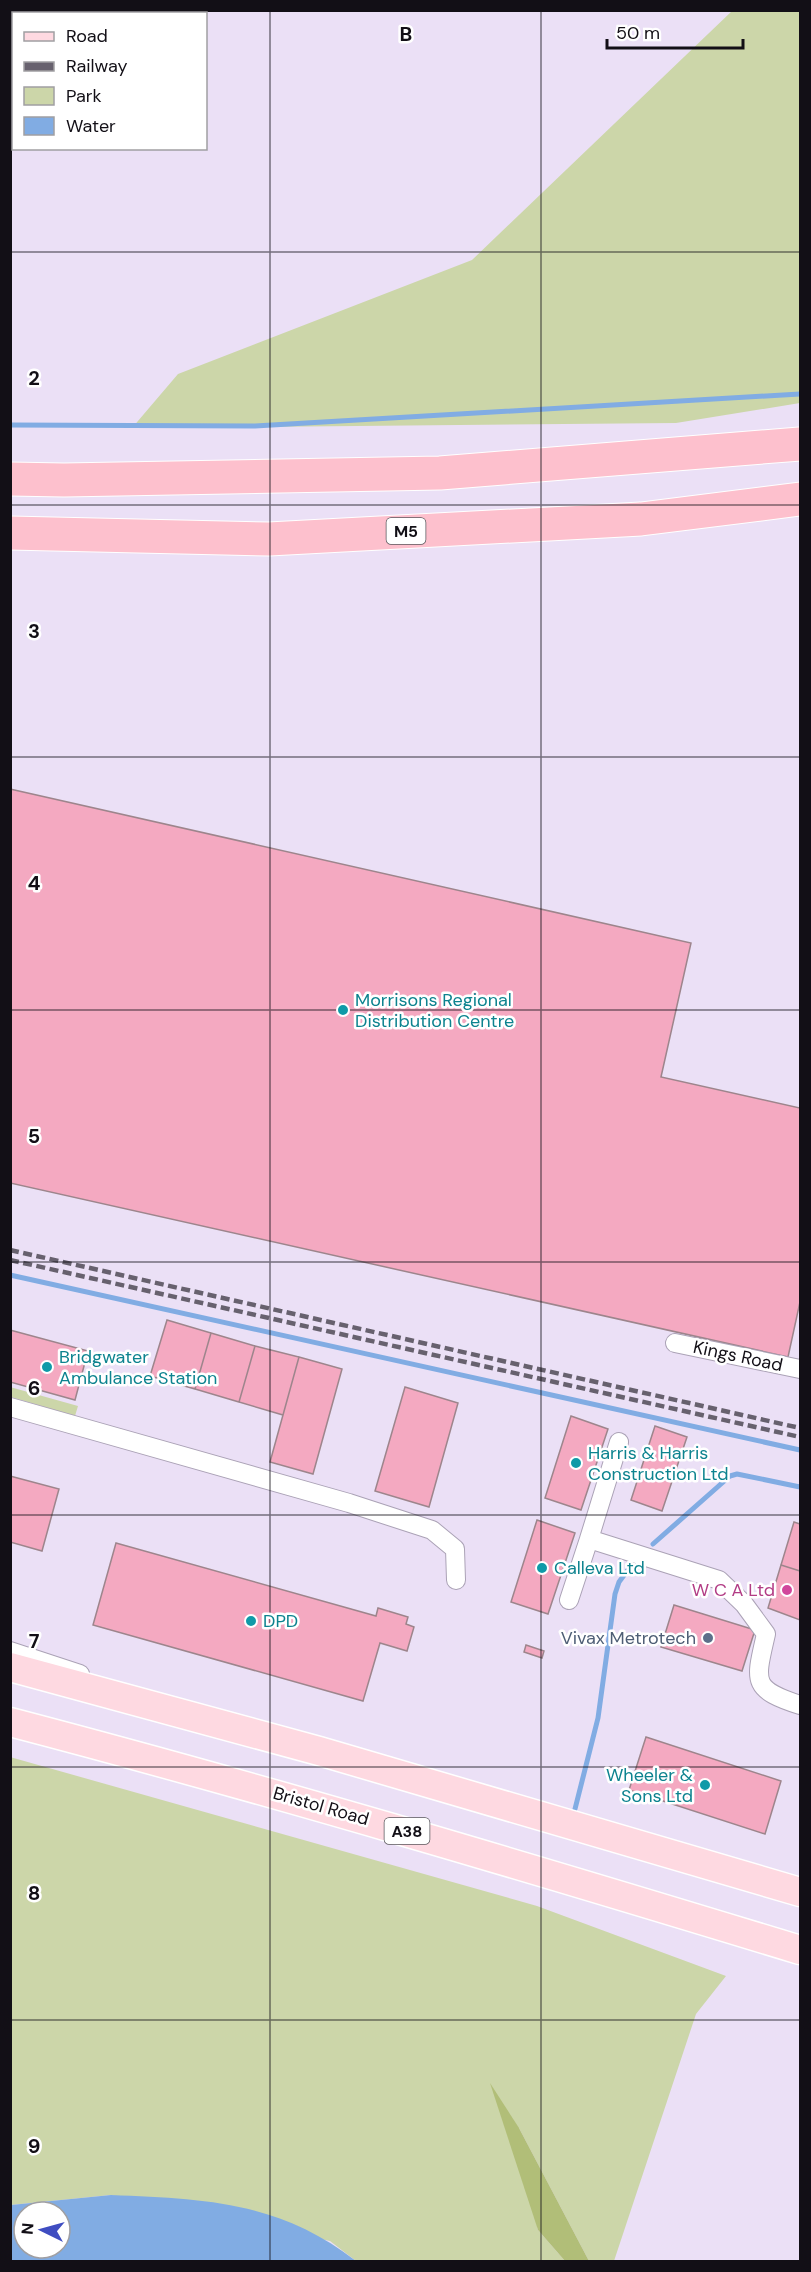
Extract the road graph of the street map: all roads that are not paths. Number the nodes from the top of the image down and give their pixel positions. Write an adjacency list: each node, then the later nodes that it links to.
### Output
1 (801, 444): 2 (highway)
2 (10, 479)
3 (801, 499): 4 (highway, M5)
4 (10, 533)
5 (675, 1343): 6 (street, Kings Road)
6 (801, 1369)
7 (10, 1407): 10 (street)
8 (619, 1442): 9 (street)
9 (589, 1539): 11 (street); 14 (street)
10 (456, 1580)
11 (569, 1600)
12 (10, 1651): 15 (street)
13 (10, 1667): 15 (main road)
14 (801, 1705)
15 (198, 1719): 17 (main road)
16 (10, 1722): 20 (main road, Bristol Road / A38)
17 (767, 1882): 18 (street); 19 (main road)
18 (801, 1882)
19 (801, 1892)
20 (801, 1950)

